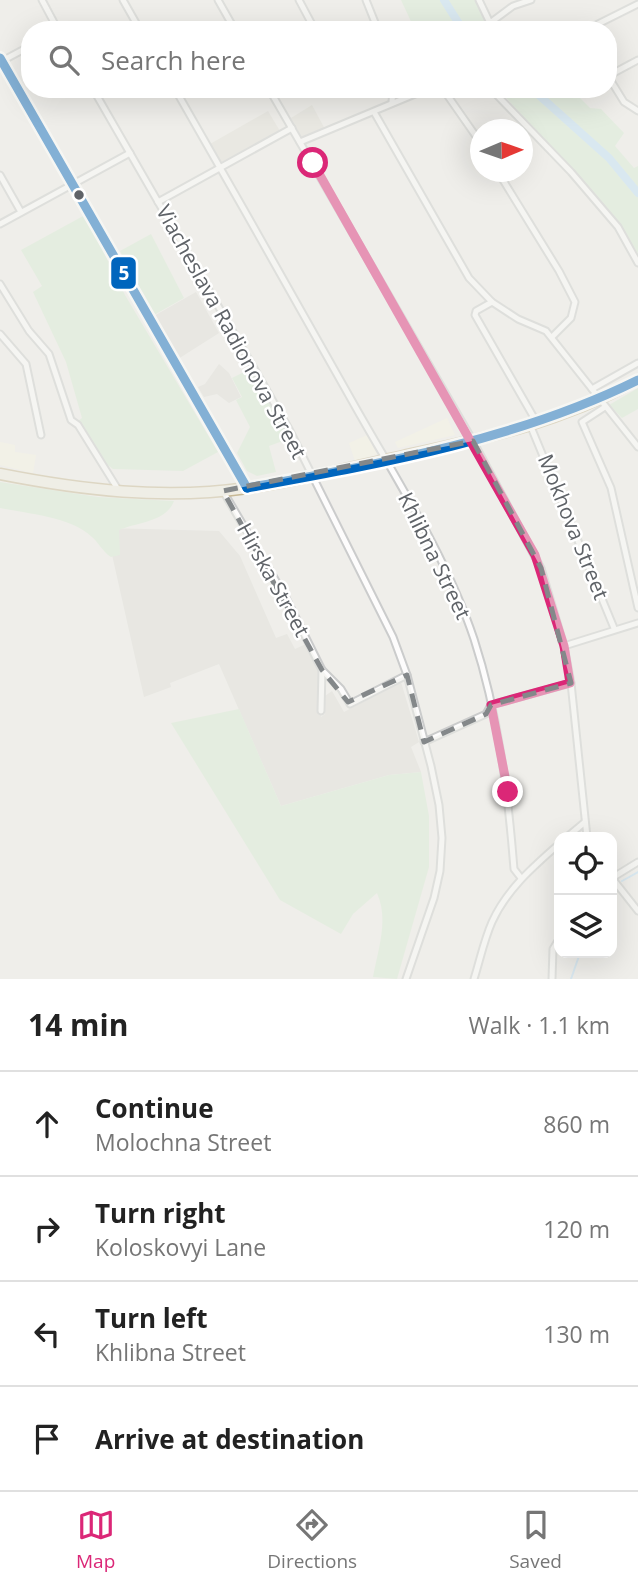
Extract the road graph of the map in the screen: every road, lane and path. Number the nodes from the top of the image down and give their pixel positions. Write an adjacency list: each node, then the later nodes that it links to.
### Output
1 (42, 0): 9 (street)
2 (123, 0): 10 (street)
3 (218, 0): 11 (street)
4 (299, 0): 12 (street)
5 (366, 0): 13 (street)
6 (479, 0): 14 (street)
7 (531, 0): 15 (street)
8 (638, 4): 16 (street)
9 (53, 21)
10 (136, 21)
11 (230, 21)
12 (310, 21)
13 (374, 21)
14 (489, 21)
15 (493, 21)
16 (604, 21)
17 (21, 50): 18 (street)
18 (1, 60): 22 (street)
19 (638, 60): 20 (street)
20 (617, 71)
21 (617, 91): 33 (street)
22 (21, 96)
23 (22, 98): 43 (street)
24 (98, 98): 39 (street, Viacheslava Radionova Street)
25 (180, 98): 40 (street, Khlibna Street)
26 (274, 98): 37 (street)
27 (392, 98): 32 (street)
28 (410, 98): 32 (street)
29 (449, 98): 36 (street)
30 (500, 98): 47 (street)
31 (638, 100): 33 (street)
32 (392, 102): 35 (street)
33 (630, 106): 34 (street)
34 (638, 111)
35 (374, 112): 38 (street); 49 (street)
36 (470, 127)
37 (292, 128): 38 (street); 40 (street)
38 (300, 142): 58 (street)
39 (130, 153): 43 (street); 44 (street, Viacheslava Radionova Street)
40 (220, 167): 44 (street); 60 (street, Khlibna Street)
41 (0, 175): 45 (street)
42 (504, 182): 51 (street)
43 (71, 185): 45 (street); 63 (street)
44 (158, 202): 62 (street, Viacheslava Radionova Street)
45 (20, 212): 46 (street)
46 (0, 223)
47 (638, 263)
48 (0, 284): 65 (street)
49 (492, 302): 51 (street); 56 (street, Mokhova Street)
50 (0, 334): 57 (street)
51 (552, 337): 54 (street)
52 (638, 363): 54 (street)
53 (638, 380): 55 (highway)
54 (592, 388): 55 (street)
55 (603, 404): 56 (highway); 59 (street); 66 (street)
56 (534, 426): 58 (highway); 68 (street, Mokhova Street)
57 (41, 435)
58 (473, 440): 60 (highway); 69 (street)
59 (638, 447)
60 (386, 459): 62 (highway); 73 (street, Khlibna Street)
61 (0, 474): 65 (highway)
62 (312, 477): 63 (highway); 71 (street, Viacheslava Radionova Street)
63 (247, 488): 64 (highway)
64 (223, 491): 65 (highway); 70 (street, Hirska Street)
65 (120, 492)
66 (638, 609): 67 (street)
67 (635, 623): 68 (street)
68 (614, 628): 69 (street)
69 (564, 646): 72 (street)
70 (322, 670): 71 (street, Hirska Street); 74 (street, Hirska Street)
71 (407, 675): 75 (street, Viacheslava Radionova Street)
72 (570, 683): 73 (street); 76 (street)
73 (491, 705): 75 (street); 82 (street, Khlibna Street)
74 (321, 712)
75 (424, 742): 86 (street, Viacheslava Radionova Street)
76 (584, 822): 77 (street); 78 (street)
77 (573, 832)
78 (586, 832)
79 (554, 848): 82 (street)
80 (638, 862): 81 (street)
81 (617, 875)
82 (521, 878): 87 (street)
83 (617, 884): 84 (street)
84 (638, 911)
85 (554, 947): 88 (street)
86 (407, 979)
87 (474, 979)
88 (552, 979)

